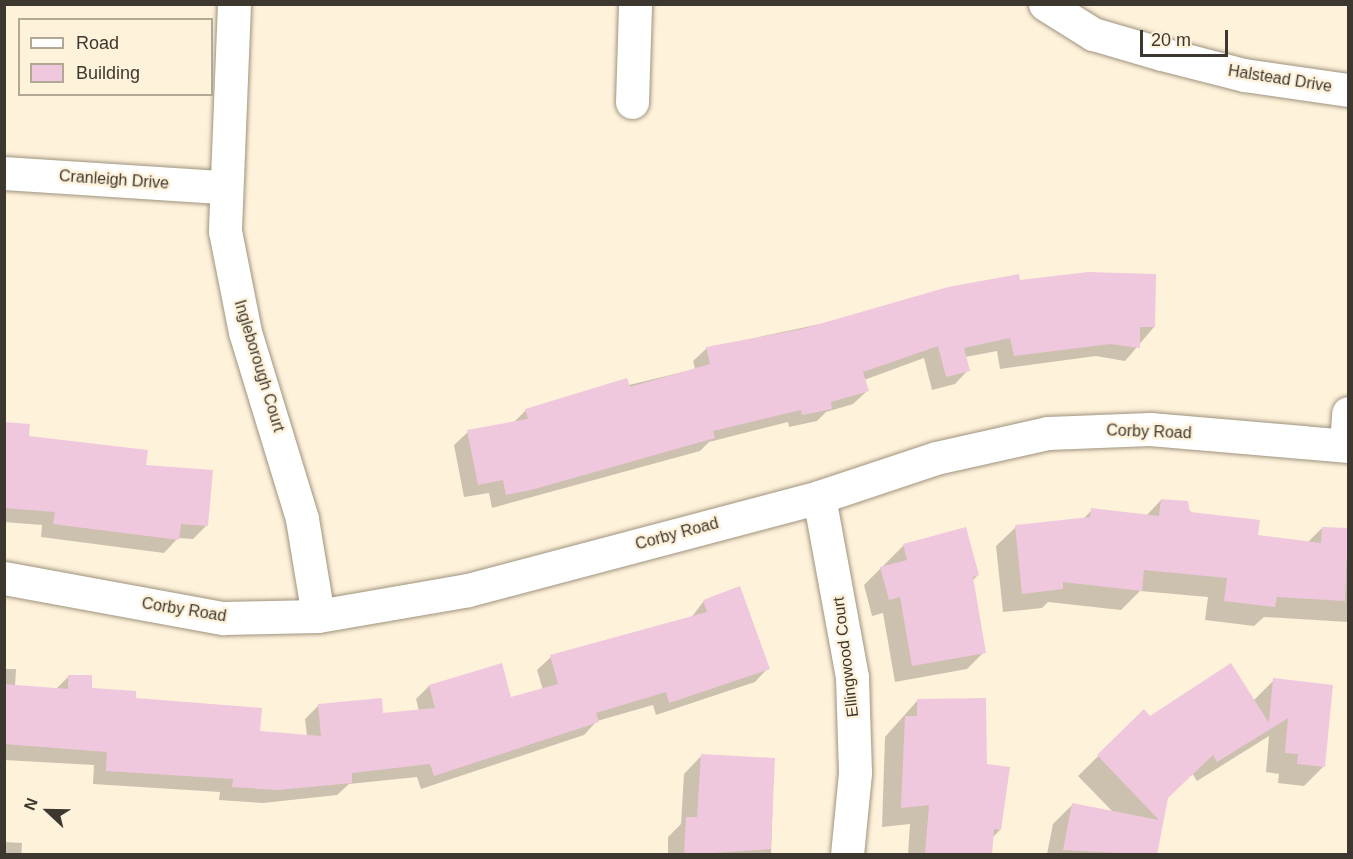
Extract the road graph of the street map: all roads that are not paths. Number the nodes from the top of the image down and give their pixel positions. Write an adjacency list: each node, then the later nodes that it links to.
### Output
1 (234, 4): 7 (street, Ingleborough Court)
2 (635, 4): 5 (street)
3 (1045, 4): 4 (street, Halstead Drive)
4 (1348, 90)
5 (632, 102)
6 (4, 173): 7 (street, Cranleigh Drive)
7 (223, 187): 12 (street, Ingleborough Court)
8 (1348, 413): 9 (street)
9 (1347, 445): 10 (street, Corby Road)
10 (819, 497): 12 (street, Corby Road); 13 (street, Ellingwood Court)
11 (4, 578): 12 (street, Corby Road)
12 (318, 616)
13 (847, 855)

